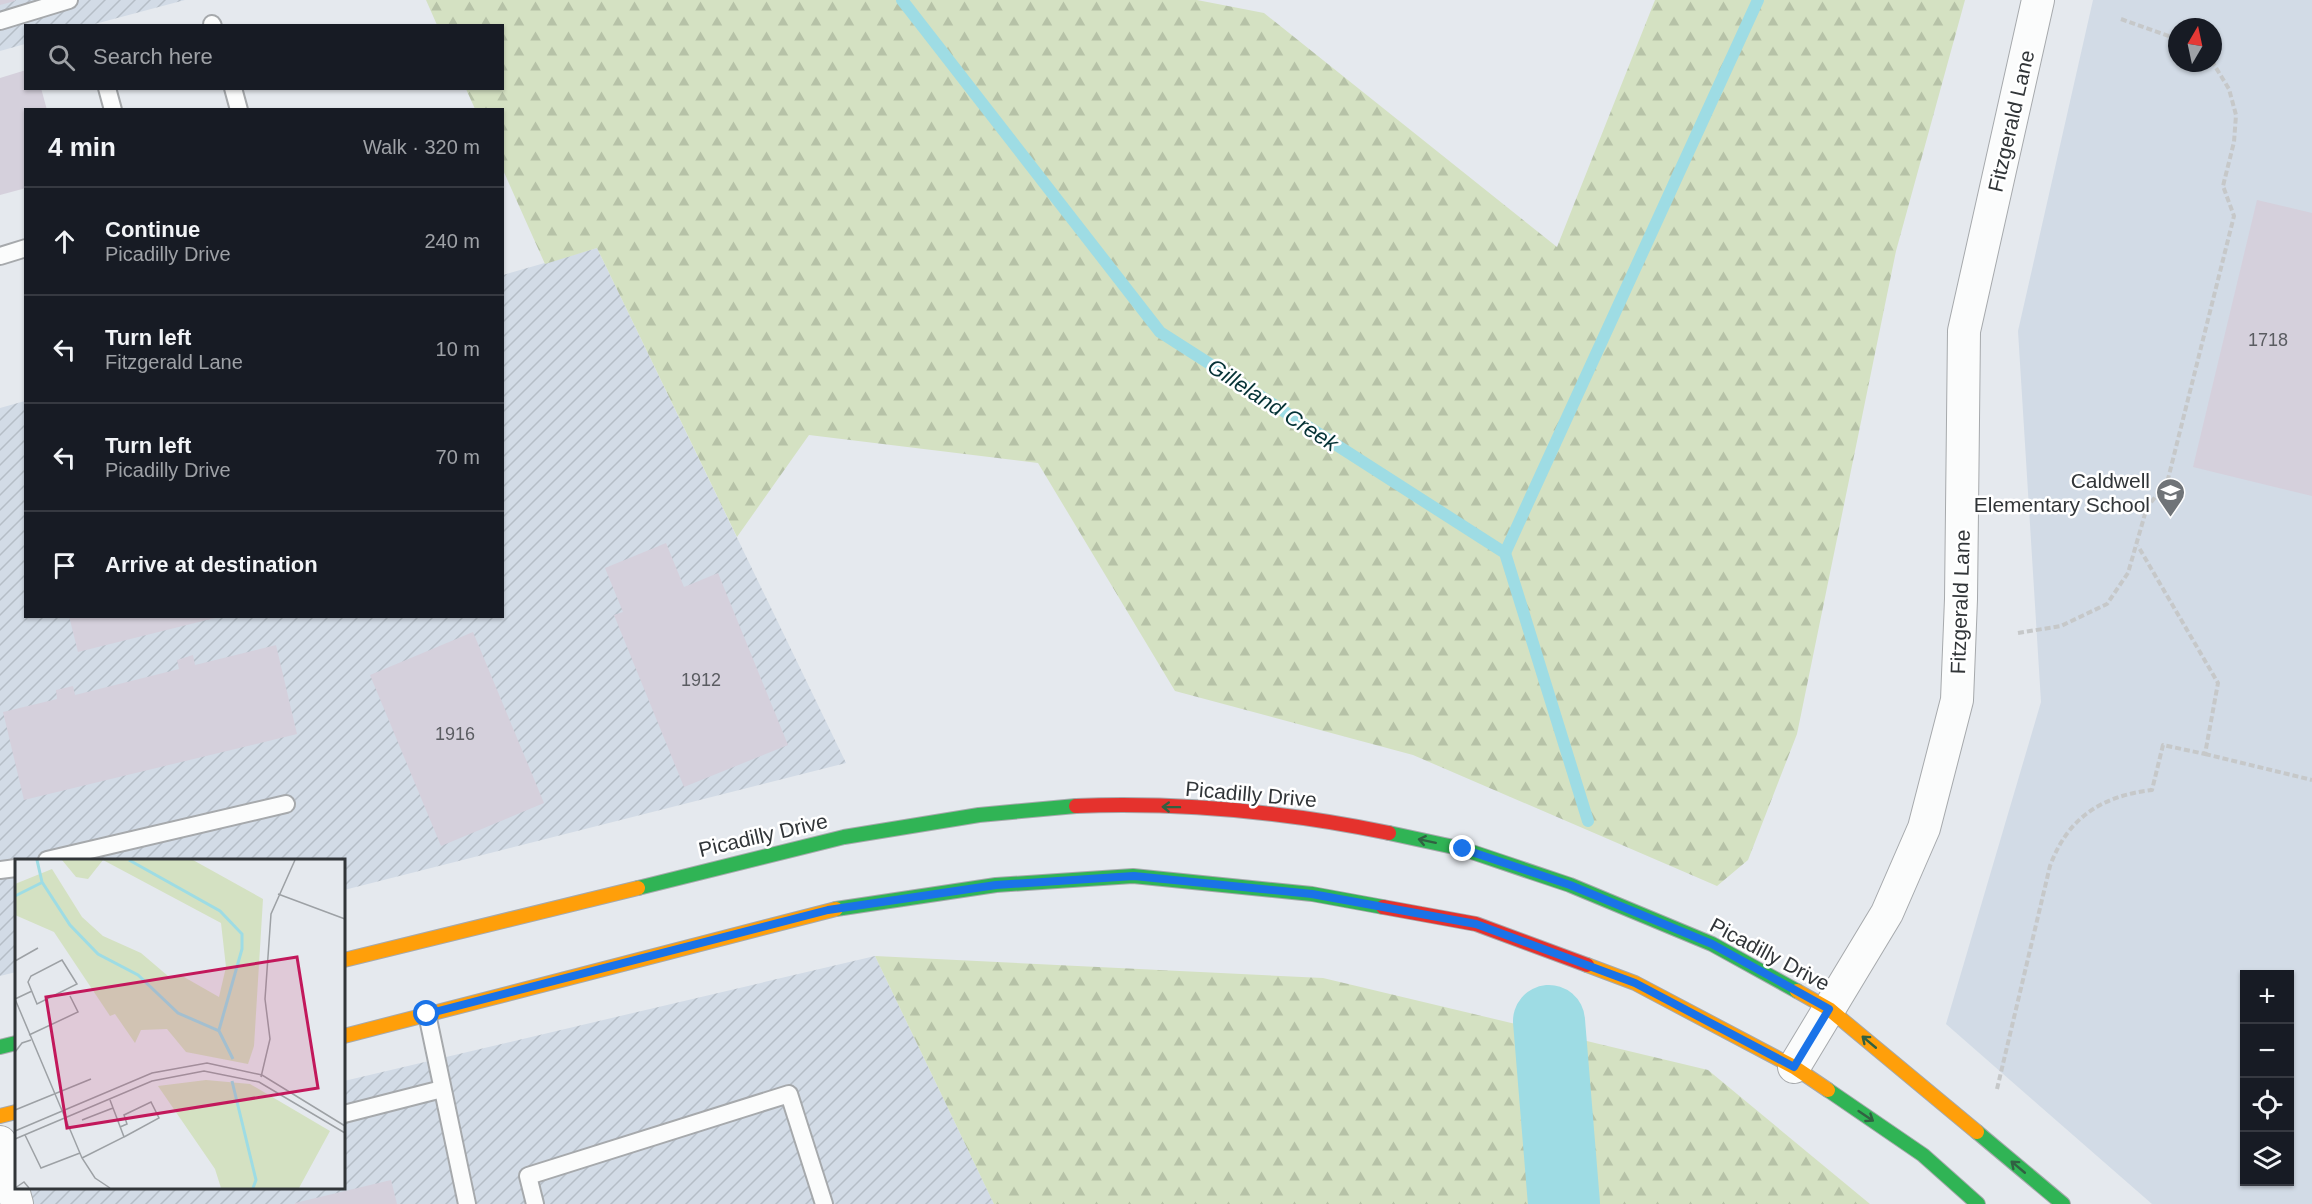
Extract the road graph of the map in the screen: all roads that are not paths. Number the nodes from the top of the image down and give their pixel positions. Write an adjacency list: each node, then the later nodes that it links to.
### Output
1 (69, 0): 3 (lane)
2 (2038, 0): 15 (street, Fitzgerald Lane)
3 (0, 21)
4 (108, 90): 6 (lane)
5 (234, 90): 7 (lane)
6 (112, 108)
7 (238, 108)
8 (24, 249): 9 (lane)
9 (0, 256)
10 (286, 804): 11 (lane)
11 (55, 859)
12 (15, 867): 13 (lane)
13 (0, 870)
14 (345, 960): 15 (street, Picadilly Drive, one-way to 14)
15 (1829, 1009): 20 (street, Fitzgerald Lane); 31 (street, Picadilly Drive, one-way to 15)
16 (427, 1014): 17 (street); 20 (street); 21 (lane)
17 (345, 1036)
18 (15, 1043): 19 (street)
19 (0, 1047)
20 (1794, 1067): 30 (street, one-way to 30)
21 (442, 1089): 23 (lane); 27 (lane)
22 (15, 1112): 24 (street)
23 (345, 1114)
24 (0, 1116)
25 (0, 1142): 26 (street)
26 (17, 1204)
27 (467, 1204)
28 (535, 1204): 29 (lane)
29 (824, 1204)
30 (1978, 1204)
31 (2063, 1204)

